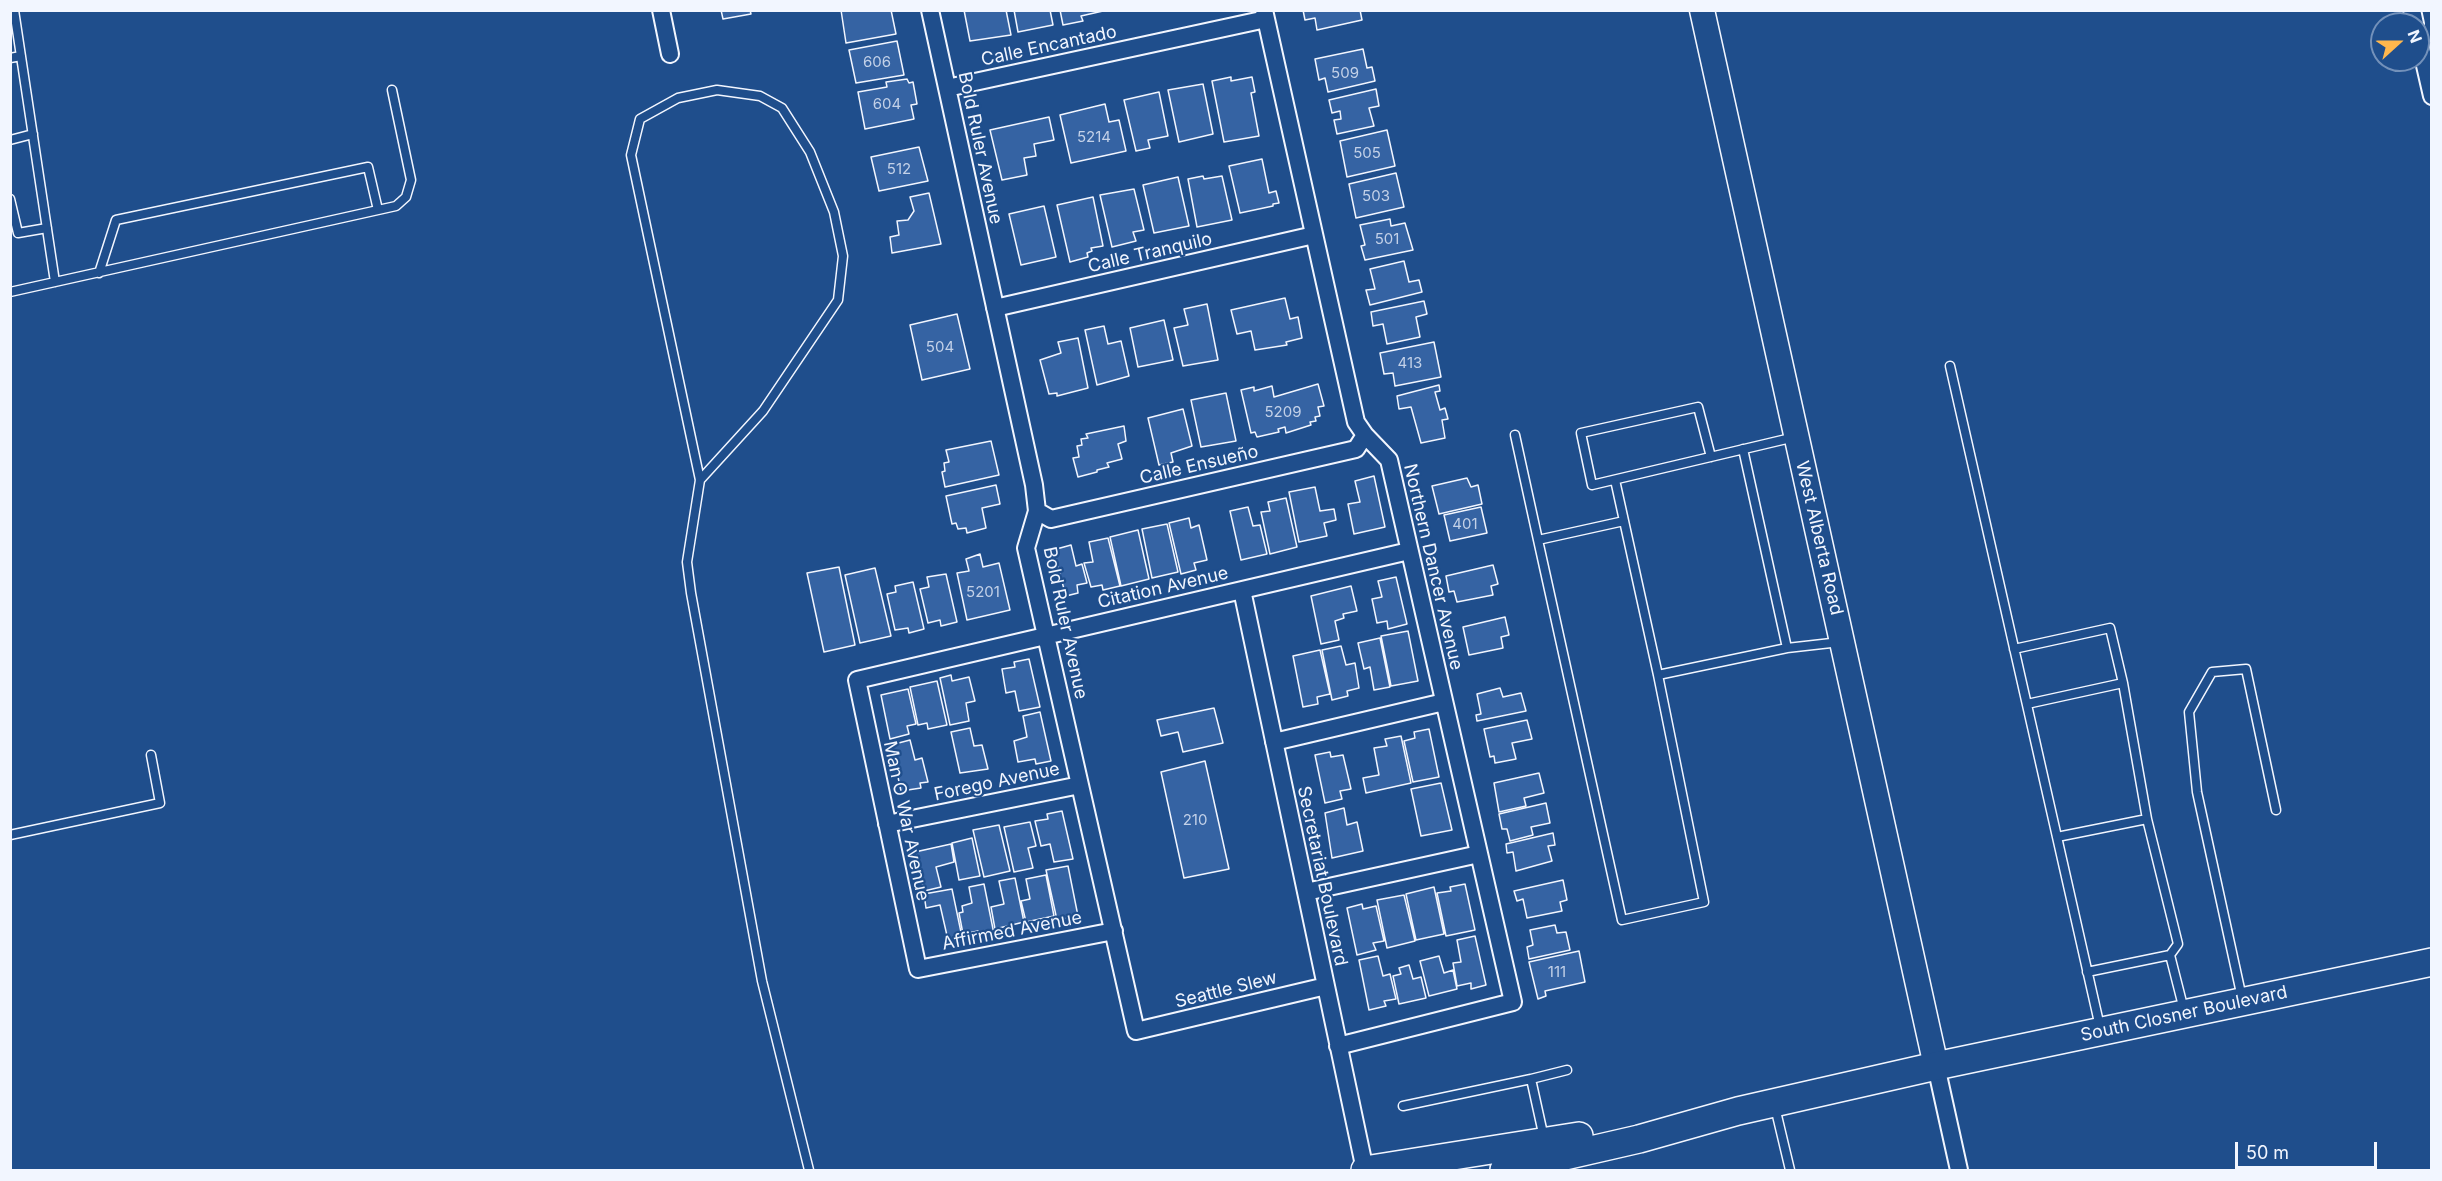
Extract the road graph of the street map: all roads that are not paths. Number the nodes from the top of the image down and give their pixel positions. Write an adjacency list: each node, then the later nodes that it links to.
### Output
1 (14, 10): 7 (lane)
2 (661, 10): 6 (street)
3 (930, 10): 10 (street, Bold Ruler Avenue)
4 (1702, 10): 26 (street, West Alberta Road)
5 (1265, 15): 10 (street, Calle Encantado); 18 (street, Northern Dancer Avenue)
6 (670, 54)
7 (21, 56): 8 (lane); 13 (lane)
8 (10, 58)
9 (2426, 72): 12 (street)
10 (947, 88): 22 (street, Bold Ruler Avenue)
11 (392, 90): 16 (lane)
12 (2432, 96)
13 (33, 134): 14 (lane); 17 (lane)
14 (10, 140)
15 (10, 199): 17 (lane)
16 (378, 210): 19 (lane); 19 (lane)
17 (47, 228): 20 (lane)
18 (1314, 235): 22 (street, Calle Tranquilo); 24 (street, Northern Dancer Avenue)
19 (99, 273): 20 (lane)
20 (55, 282): 21 (lane)
21 (10, 292)
22 (995, 308): 31 (street, Bold Ruler Avenue)
23 (1950, 366): 39 (lane)
24 (1365, 435): 31 (street, Calle Ensueño); 34 (street, Northern Dancer Avenue)
25 (1515, 435): 33 (lane)
26 (1796, 437): 27 (lane); 37 (street, West Alberta Road)
27 (1743, 449): 28 (lane); 38 (lane)
28 (1711, 457): 30 (lane); 30 (lane)
29 (700, 480): 29 (lane); 74 (lane)
30 (1615, 480): 32 (lane)
31 (1037, 511): 36 (street, Bold Ruler Avenue)
32 (1624, 521): 33 (lane); 40 (lane)
33 (1538, 540): 40 (lane)
34 (1409, 551): 35 (street, Citation Avenue); 43 (street, Northern Dancer Avenue)
35 (1242, 590): 36 (street, Citation Avenue); 45 (street, Secretariat Boulevard)
36 (1046, 636): 41 (street, Citation Avenue); 47 (street, Bold Ruler Avenue)
37 (1842, 642): 38 (lane); 66 (street, West Alberta Road)
38 (1787, 648): 40 (lane)
39 (2014, 649): 42 (lane); 44 (lane)
40 (1658, 675)
41 (856, 680): 50 (street, Man O War Avenue)
42 (2123, 683): 44 (lane); 49 (lane)
43 (1443, 702): 45 (street); 53 (street, Northern Dancer Avenue)
44 (2027, 704): 52 (lane)
45 (1274, 742): 54 (street, Secretariat Boulevard)
46 (151, 756): 51 (lane)
47 (1080, 785): 50 (street, Forego Avenue); 55 (street, Bold Ruler Avenue)
48 (2276, 810): 61 (lane)
49 (2147, 819): 52 (lane); 56 (lane)
50 (887, 824): 58 (street, Man O War Avenue)
51 (10, 835)
52 (2057, 837): 59 (lane)
53 (1479, 854): 54 (street); 65 (street, Northern Dancer Avenue)
54 (1306, 892): 60 (street, Secretariat Boulevard)
55 (1114, 931): 58 (street, Affirmed Avenue); 63 (street, Bold Ruler Avenue)
56 (2170, 955): 59 (lane); 62 (lane)
57 (2432, 962): 61 (main road, South Closner Boulevard)
58 (918, 969)
59 (2087, 972): 64 (lane)
60 (1326, 986): 63 (street, Seattle Slew); 65 (street, Secretariat Boulevard)
61 (2242, 1002): 62 (main road, South Closner Boulevard)
62 (2184, 1014): 64 (main road, South Closner Boulevard)
63 (1136, 1031)
64 (2101, 1032): 66 (main road, South Closner Boulevard)
65 (1338, 1046): 75 (street, Secretariat Boulevard)
66 (1936, 1066): 69 (main road, South Closner Boulevard); 79 (street)
67 (1567, 1070): 68 (lane)
68 (1531, 1079): 70 (lane); 73 (lane)
69 (1774, 1103): 71 (main road, South Closner Boulevard); 78 (lane)
70 (1403, 1106)
71 (1738, 1111): 72 (main road); 73 (main road)
72 (1639, 1139): 76 (main road); 77 (main road)
73 (1545, 1142): 75 (main road)
74 (808, 1170)
75 (1365, 1170)
76 (1504, 1170)
77 (1545, 1170)
78 (1790, 1170)
79 (1959, 1170)

